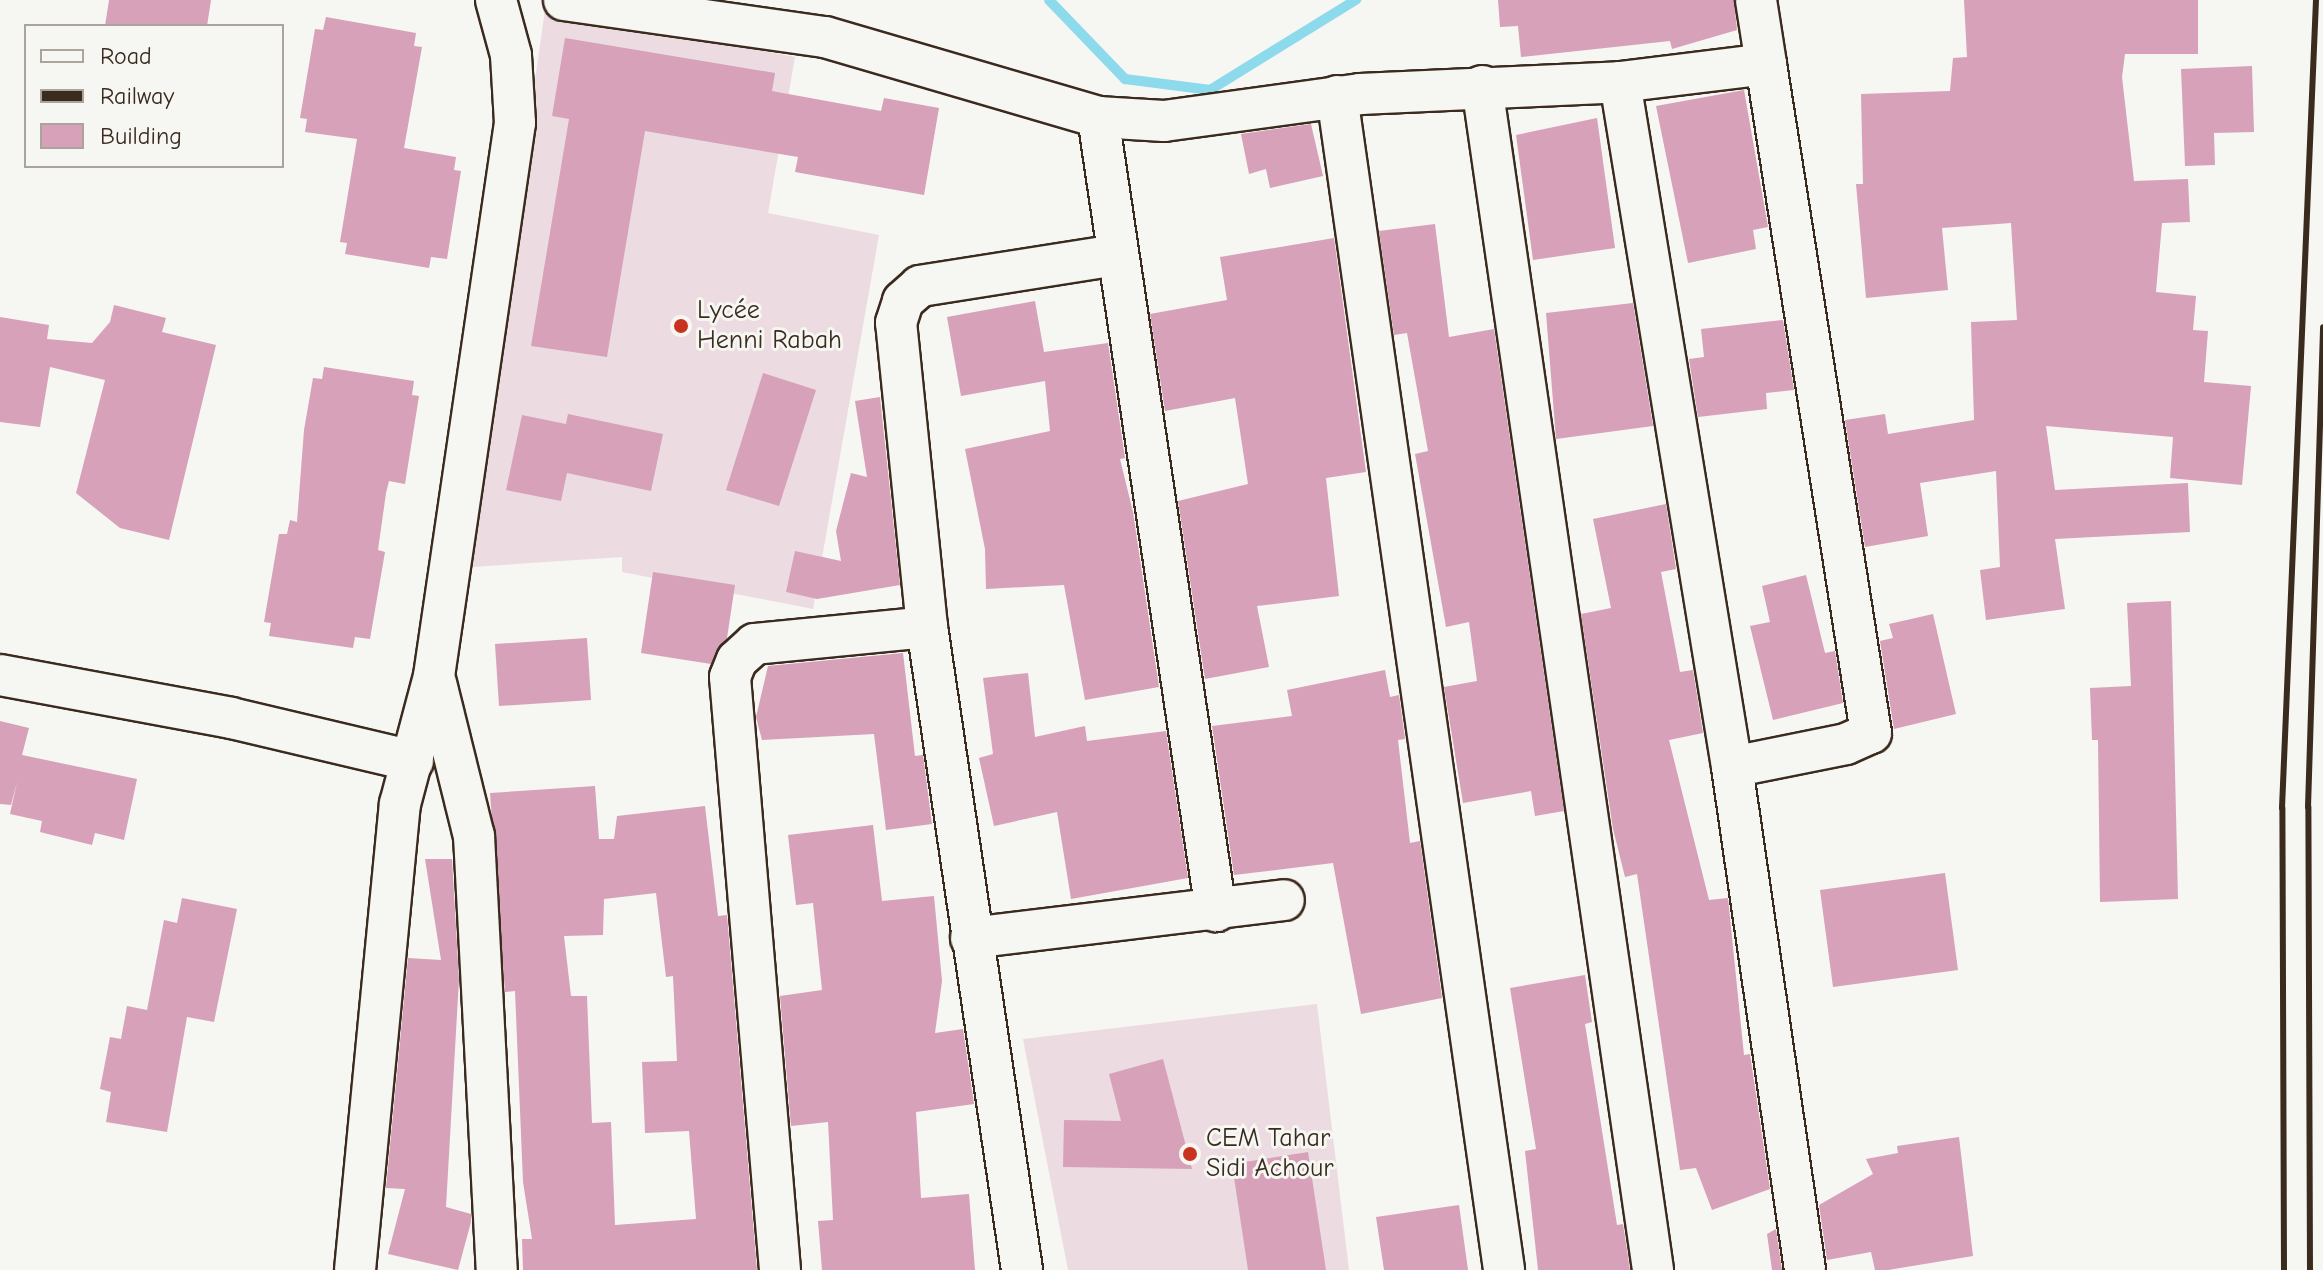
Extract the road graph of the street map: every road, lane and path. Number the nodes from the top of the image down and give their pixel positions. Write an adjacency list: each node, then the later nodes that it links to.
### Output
1 (496, 0): 12 (street)
2 (564, 0): 8 (street)
3 (1756, 0): 4 (street)
4 (1766, 64): 5 (street); 14 (street)
5 (1620, 82): 6 (street); 14 (street)
6 (1482, 86): 7 (street); 23 (street)
7 (1337, 96): 8 (street); 22 (street)
8 (1098, 117): 9 (street)
9 (1116, 255): 10 (street); 16 (street)
10 (927, 627): 17 (street); 20 (street)
11 (0, 675): 13 (street)
12 (434, 676): 13 (street); 19 (street)
13 (413, 761): 18 (street)
14 (1732, 767): 24 (street)
15 (1284, 900): 16 (street)
16 (1216, 911): 17 (street)
17 (971, 938): 21 (street)
18 (355, 1270)
19 (497, 1270)
20 (780, 1270)
21 (1022, 1270)
22 (1504, 1270)
23 (1653, 1270)
24 (1805, 1270)

